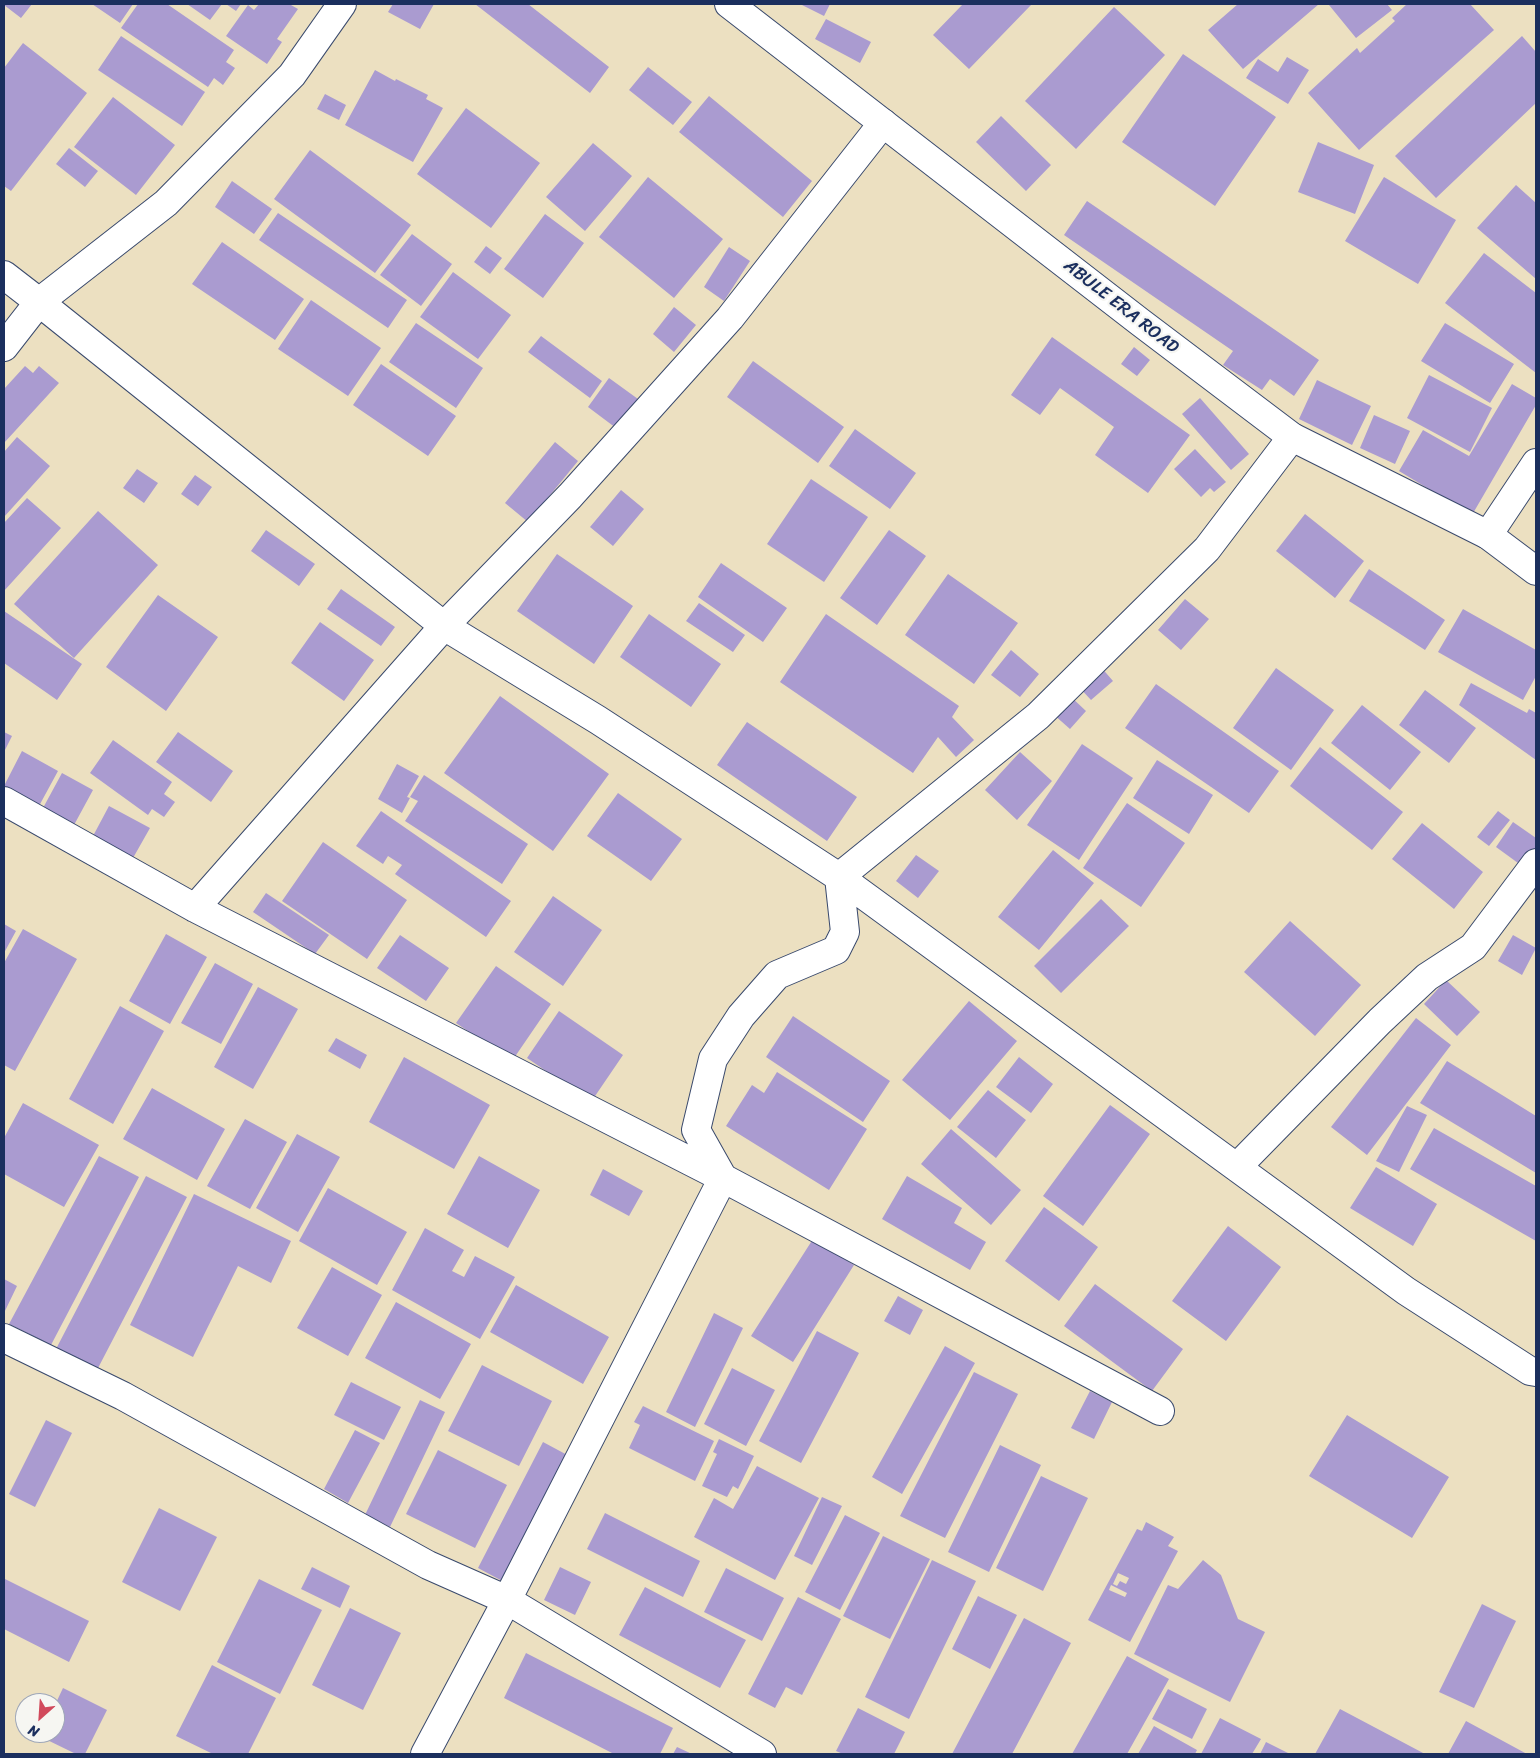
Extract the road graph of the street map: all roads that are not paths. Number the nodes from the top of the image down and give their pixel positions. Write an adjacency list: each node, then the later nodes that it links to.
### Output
1 (342, 4): 5 (street)
2 (730, 4): 3 (street, ABULE ERA ROAD)
3 (883, 123): 7 (street, ABULE ERA ROAD); 11 (street)
4 (4, 275): 5 (street)
5 (39, 302): 6 (street); 11 (street)
6 (4, 347)
7 (1292, 437): 9 (street, ABULE ERA ROAD); 14 (street)
8 (1536, 463): 9 (street)
9 (1488, 535): 10 (street, ABULE ERA ROAD)
10 (1536, 571)
11 (444, 626): 14 (street); 15 (street)
12 (4, 801): 15 (street)
13 (1536, 863): 16 (street)
14 (839, 877): 16 (street); 17 (street)
15 (195, 908): 17 (street)
16 (1237, 1167): 19 (street)
17 (723, 1178): 20 (street); 21 (street)
18 (4, 1338): 21 (street)
19 (1536, 1372)
20 (1160, 1411)
21 (507, 1600): 22 (street); 23 (street)
22 (425, 1754)
23 (762, 1754)

